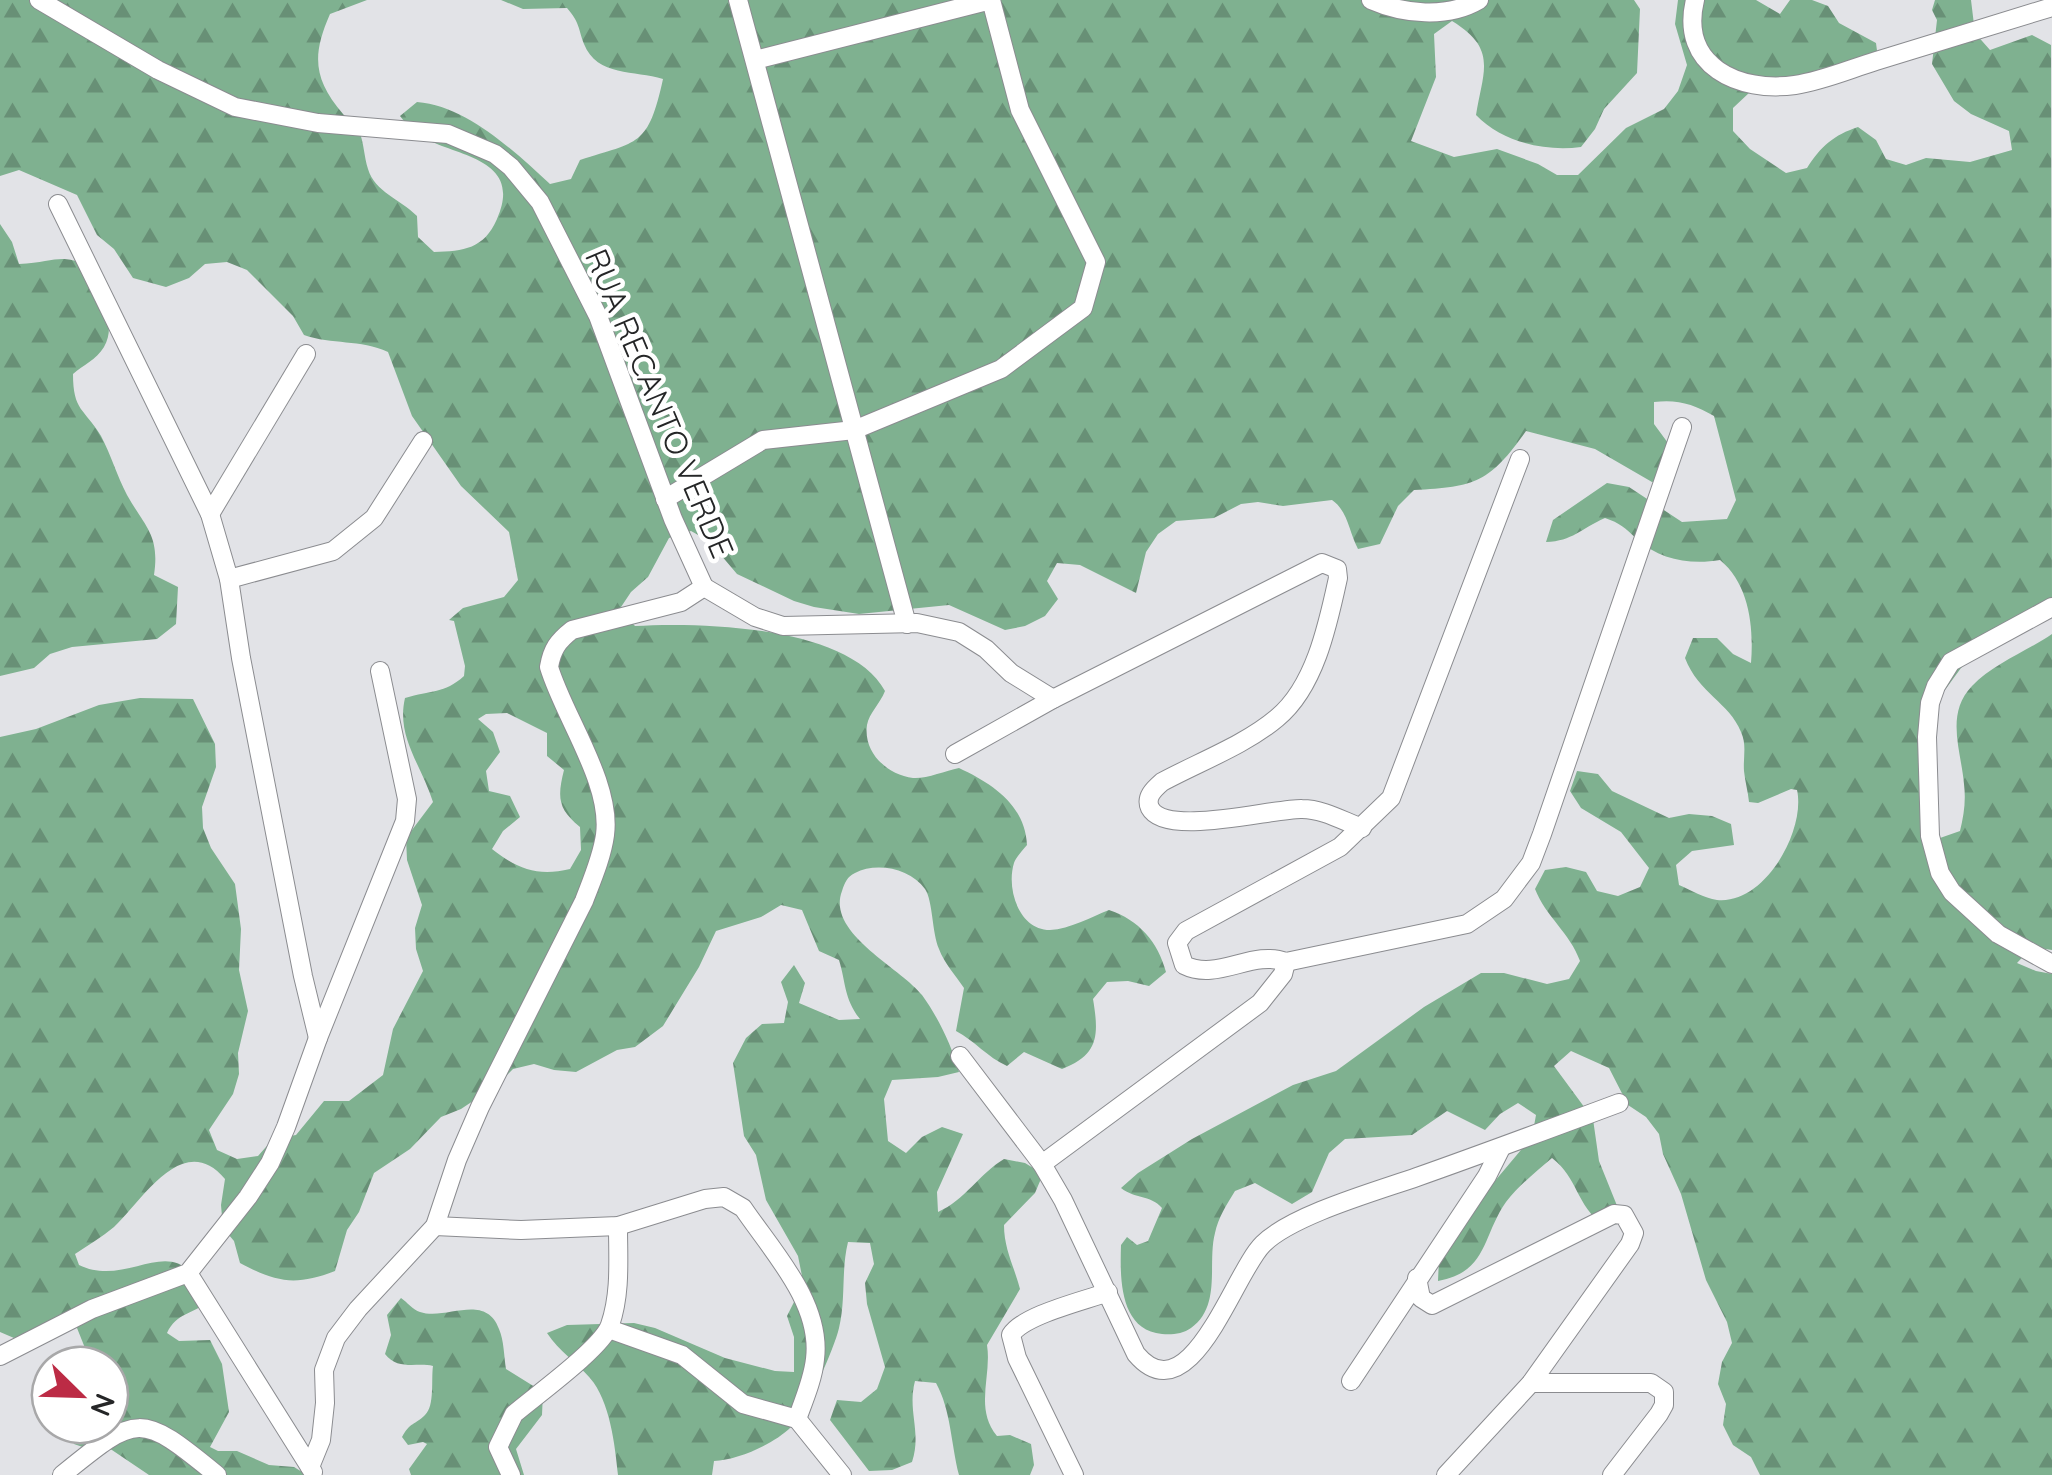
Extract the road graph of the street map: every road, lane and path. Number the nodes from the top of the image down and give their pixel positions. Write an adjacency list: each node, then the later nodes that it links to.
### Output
1 (39, 0): 14 (street, RUA RECANTO VERDE)
2 (738, 0): 7 (street)
3 (1371, 0): 4 (street)
4 (1479, 0)
5 (1695, 0): 6 (street)
6 (2052, 7)
7 (755, 60): 11 (street); 11 (street)
8 (58, 204): 15 (street)
9 (306, 354): 15 (street)
10 (1682, 426): 24 (street)
11 (854, 430): 14 (street); 19 (street)
12 (423, 440): 16 (street)
13 (1520, 458): 23 (street)
14 (665, 499): 17 (street, RUA RECANTO VERDE)
15 (210, 514): 16 (street)
16 (229, 579): 26 (street)
17 (704, 587): 19 (street); 33 (street)
18 (2052, 607): 25 (street)
19 (906, 624): 21 (street)
20 (380, 670): 27 (street)
21 (1052, 698): 22 (street); 23 (street)
22 (955, 754)
23 (1362, 828): 24 (street)
24 (1286, 962): 32 (street)
25 (2052, 964)
26 (302, 976): 27 (street); 28 (street)
27 (339, 988): 28 (street)
28 (318, 1038): 35 (street)
29 (960, 1056): 32 (street)
30 (1620, 1103): 31 (street)
31 (1501, 1148): 36 (street); 37 (street)
32 (1042, 1164): 37 (street)
33 (435, 1226): 34 (street); 43 (street)
34 (618, 1226): 38 (street); 42 (street)
35 (188, 1274): 39 (street); 43 (street)
36 (1416, 1278): 40 (street); 41 (street)
37 (1108, 1292): 48 (street)
38 (609, 1329): 42 (street); 46 (street)
39 (0, 1356)
40 (1351, 1381)
41 (1531, 1382): 49 (street); 50 (street)
42 (797, 1418): 47 (street)
43 (313, 1471)
44 (62, 1475): 45 (street)
45 (217, 1475)
46 (511, 1475)
47 (842, 1475)
48 (1074, 1475)
49 (1446, 1475)
50 (1612, 1475)

